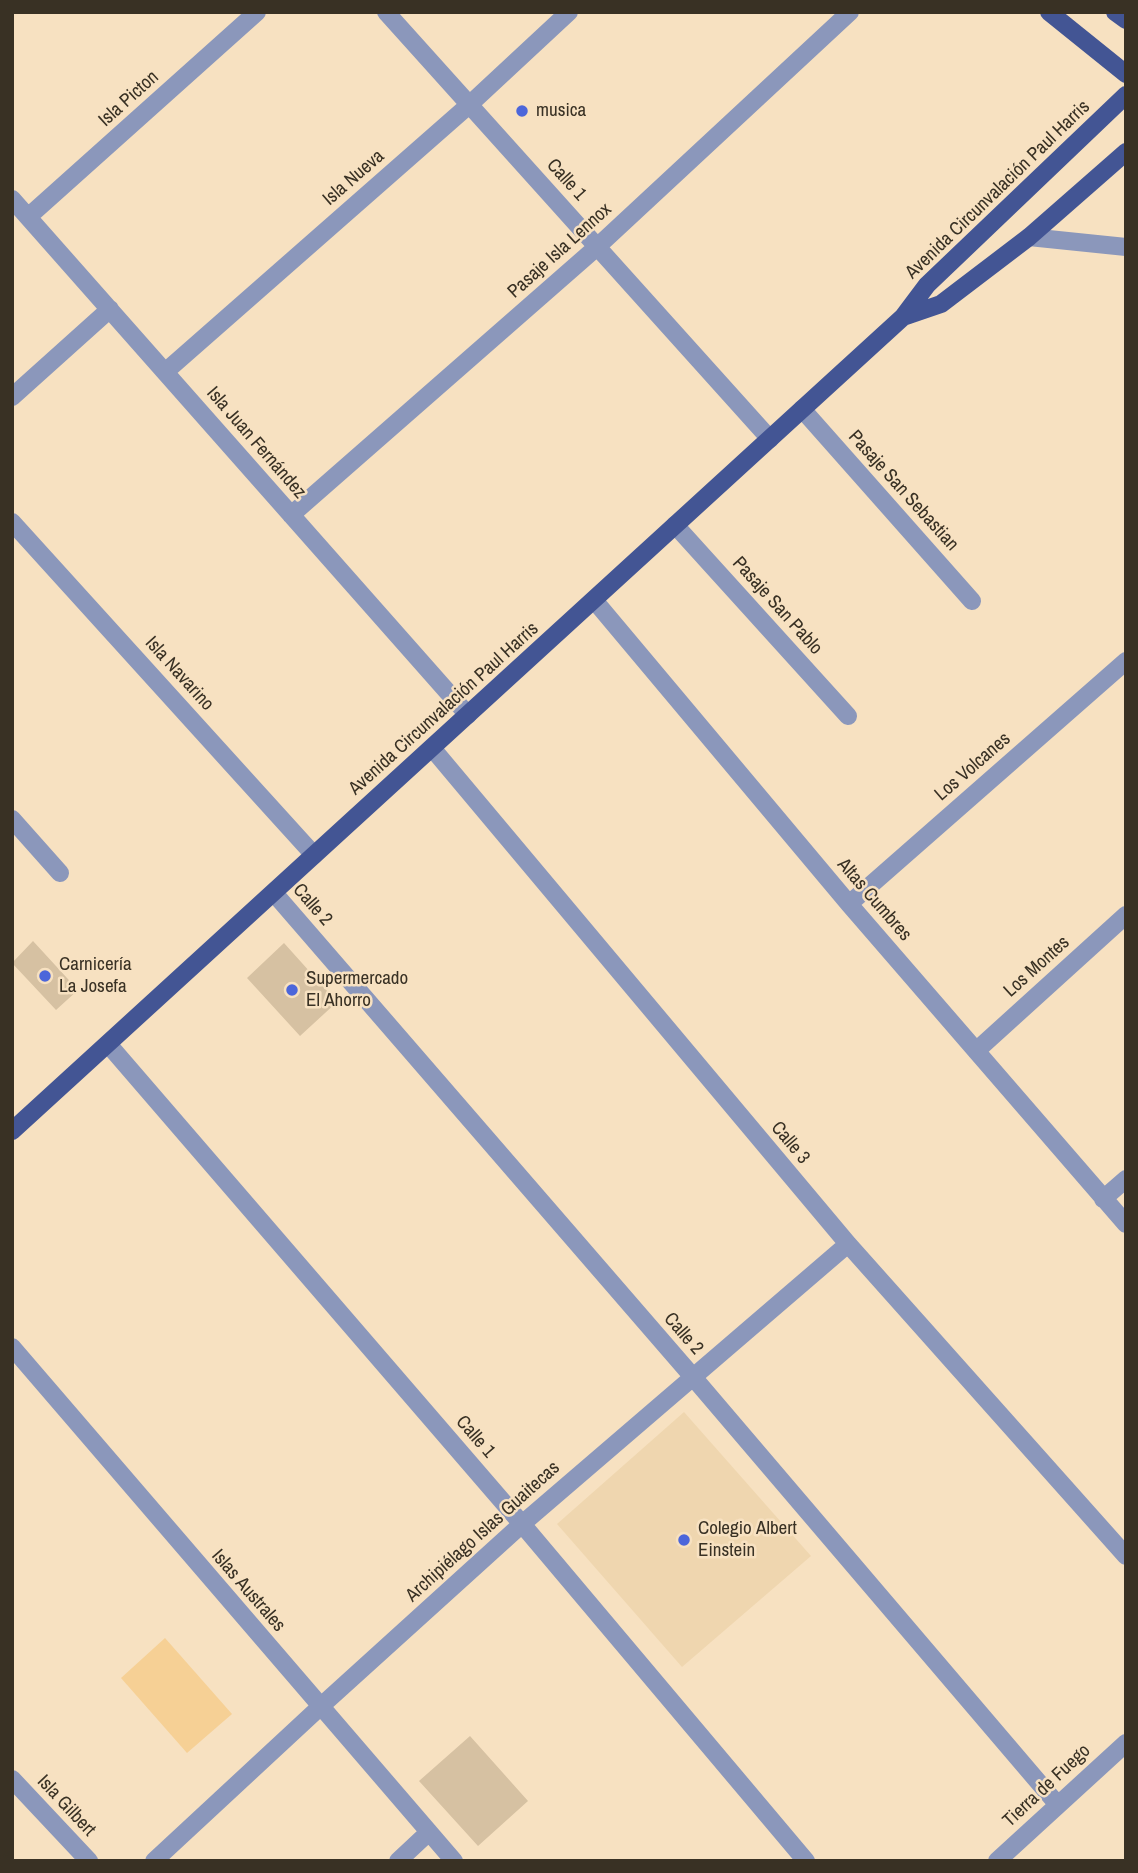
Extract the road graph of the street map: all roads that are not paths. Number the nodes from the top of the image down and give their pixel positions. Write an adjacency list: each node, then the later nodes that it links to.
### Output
1 (257, 12): 13 (street, Isla Picton)
2 (386, 12): 10 (street, Calle 1)
3 (569, 12): 10 (street, Isla Nueva)
4 (850, 12): 15 (street, Pasaje Isla Lennox)
5 (1049, 12): 8 (main road)
6 (1115, 12): 7 (main road)
7 (1126, 20)
8 (1126, 74)
9 (1126, 95): 18 (main road, Avenida Circunvalación Paul Harris)
10 (469, 105): 15 (street, Calle 1); 19 (street, Isla Nueva)
11 (1125, 155): 14 (main road, Avenida Circunvalación Paul Harris)
12 (12, 199): 13 (street, Isla Juan Fernández)
13 (28, 217): 17 (street, Isla Juan Fernández)
14 (1029, 237): 16 (street); 18 (main road, Avenida Circunvalación Paul Harris)
15 (597, 247): 22 (street, Calle 1); 23 (street, Pasaje Isla Lennox)
16 (1126, 247)
17 (110, 309): 19 (street, Isla Juan Fernández); 20 (street)
18 (903, 317): 21 (main road, Avenida Circunvalación Paul Harris)
19 (165, 372): 23 (street, Isla Juan Fernández)
20 (12, 397)
21 (802, 409): 22 (main road, Avenida Circunvalación Paul Harris); 27 (street, Pasaje San Sebastian)
22 (770, 439): 25 (main road, Avenida Circunvalación Paul Harris)
23 (291, 514): 29 (street, Isla Juan Fernández)
24 (12, 522): 33 (street, Isla Navarino)
25 (675, 525): 26 (main road, Avenida Circunvalación Paul Harris); 30 (street, Pasaje San Pablo)
26 (594, 600): 29 (main road, Avenida Circunvalación Paul Harris); 36 (street, Altas Cumbres)
27 (972, 601)
28 (1126, 661): 36 (street, Los Volcanes)
29 (468, 715): 31 (main road, Avenida Circunvalación Paul Harris)
30 (848, 716)
31 (432, 748): 33 (main road, Avenida Circunvalación Paul Harris); 44 (street, Calle 3)
32 (12, 819): 34 (street)
33 (314, 855): 35 (main road, Avenida Circunvalación Paul Harris)
34 (60, 873)
35 (274, 893): 38 (main road, Avenida Circunvalación Paul Harris); 46 (street, Calle 2)
36 (849, 904): 39 (street, Altas Cumbres)
37 (1126, 915): 39 (street, Los Montes)
38 (107, 1044): 40 (main road, Avenida Circunvalación Paul Harris); 47 (street, Calle 1)
39 (976, 1051): 42 (street, Altas Cumbres)
40 (12, 1131)
41 (1126, 1179): 42 (street)
42 (1103, 1199): 43 (street, Altas Cumbres)
43 (1126, 1224)
44 (848, 1244): 46 (street, Archipiélago Islas Guaitecas); 48 (street, Calle 3)
45 (12, 1347): 49 (street, Islas Australes)
46 (693, 1377): 47 (street, Archipiélago Islas Guaitecas); 52 (street, Calle 2)
47 (522, 1524): 49 (street, Archipiélago Islas Guaitecas); 58 (street, Calle 1)
48 (1126, 1556)
49 (320, 1707): 53 (street, Islas Australes); 55 (street, Archipiélago Islas Guaitecas)
50 (1126, 1743): 52 (street, Tierra de Fuego)
51 (12, 1779): 54 (street, Isla Gilbert)
52 (1058, 1805): 59 (street, Tierra de Fuego)
53 (429, 1832): 56 (street); 57 (street, Islas Australes)
54 (89, 1861)
55 (154, 1861)
56 (398, 1861)
57 (454, 1861)
58 (806, 1861)
59 (997, 1861)

